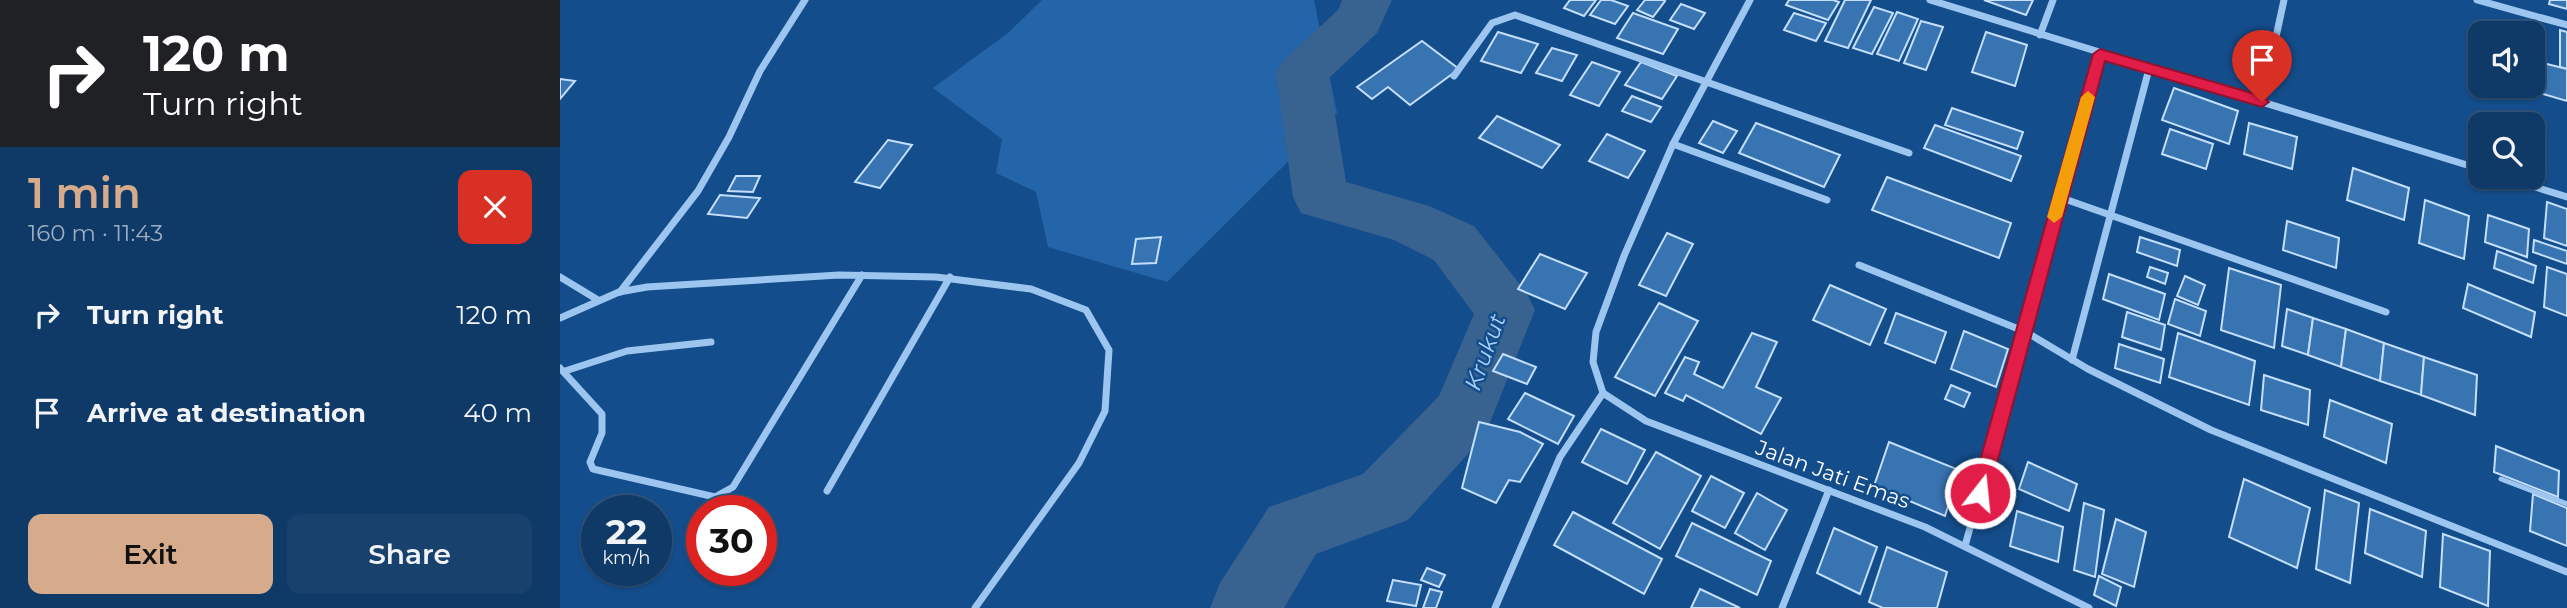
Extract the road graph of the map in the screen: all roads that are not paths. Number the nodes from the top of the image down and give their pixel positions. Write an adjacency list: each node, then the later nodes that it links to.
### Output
1 (805, 0): 26 (street)
2 (1749, 0): 12 (street)
3 (1930, 0): 8 (street)
4 (2053, 0): 8 (street)
5 (2284, 0): 13 (street)
6 (2477, 0): 7 (street)
7 (2567, 25)
8 (2040, 35): 9 (street)
9 (2100, 54): 10 (street); 18 (street)
10 (2149, 69): 13 (street); 21 (street)
11 (1454, 76): 12 (street)
12 (1705, 81): 14 (street); 15 (street)
13 (2262, 102): 16 (street)
14 (1673, 144): 20 (street); 34 (street)
15 (1909, 153)
16 (2468, 165)
17 (2542, 189): 19 (street)
18 (2059, 197): 21 (street); 30 (street)
19 (2567, 197)
20 (1827, 200)
21 (2110, 215): 28 (street); 32 (street)
22 (1859, 265): 30 (street)
23 (862, 275): 25 (street); 26 (street); 33 (street)
24 (560, 277): 27 (street)
25 (950, 277): 37 (street); 41 (street)
26 (619, 292): 27 (street)
27 (598, 300): 29 (street)
28 (2386, 312)
29 (560, 318)
30 (2025, 332): 32 (street); 39 (street)
31 (711, 342): 33 (street)
32 (2073, 360): 40 (street)
33 (562, 370)
34 (1604, 393): 36 (street, Jalan Jati Emas); 42 (street)
35 (2501, 479): 38 (lane)
36 (1829, 490): 39 (street, Jalan Jati Emas); 43 (street)
37 (827, 491)
38 (2567, 504)
39 (1965, 546): 44 (street, Jalan Jati Emas)
40 (2567, 572)
41 (975, 608)
42 (1495, 608)
43 (1782, 608)
44 (2089, 608)

